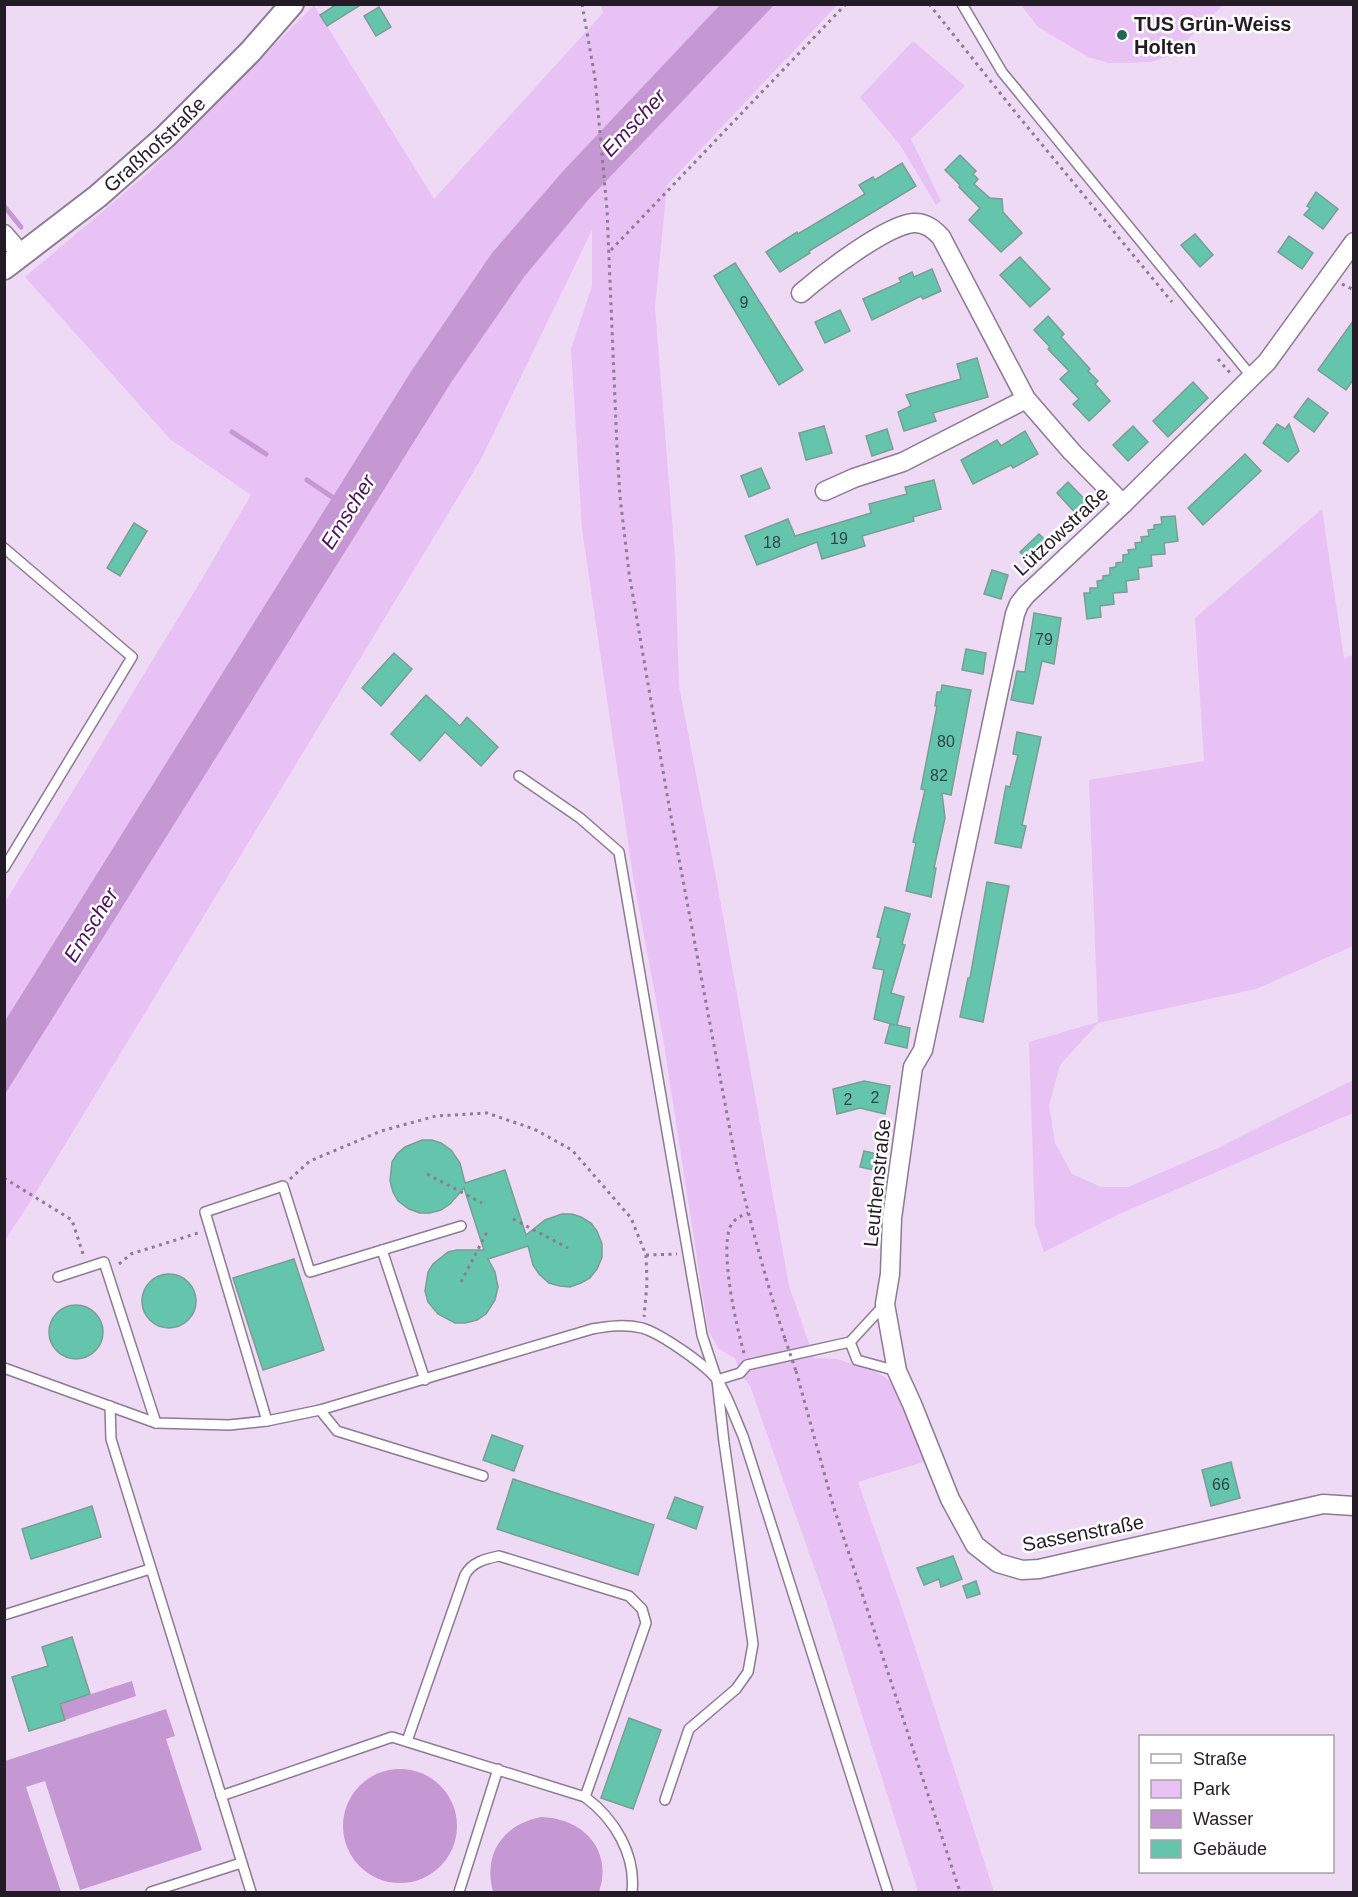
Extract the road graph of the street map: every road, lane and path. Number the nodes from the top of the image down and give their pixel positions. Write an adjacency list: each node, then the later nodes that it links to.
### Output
1 (291, 4): 9 (street, Graßhofstraße)
2 (582, 4): 8 (path)
3 (846, 4): 8 (path)
4 (929, 4): 11 (path)
5 (962, 4): 13 (lane)
6 (4, 234): 9 (street)
7 (1353, 242): 13 (street, Lützowstraße)
8 (610, 251): 25 (path)
9 (13, 261)
10 (801, 293): 14 (street)
11 (1177, 308)
12 (1213, 352): 13 (path)
13 (1247, 382): 16 (street, Lützowstraße)
14 (1026, 399): 15 (street); 16 (street)
15 (825, 491)
16 (1123, 504): 20 (street, Lützowstraße)
17 (4, 548): 19 (lane)
18 (519, 776): 32 (lane)
19 (4, 868)
20 (913, 1067): 38 (street, Leuthenstraße)
21 (427, 1174): 24 (path)
22 (4, 1178): 34 (path)
23 (283, 1186): 28 (lane); 31 (lane); 33 (path)
24 (482, 1203)
25 (748, 1213): 41 (path); 65 (path, bridge)
26 (513, 1220): 30 (path)
27 (461, 1226): 31 (lane)
28 (210, 1229): 35 (path); 48 (lane)
29 (488, 1230): 37 (path)
30 (568, 1248)
31 (382, 1250): 44 (lane)
32 (688, 1253): 33 (path); 45 (lane)
33 (646, 1255): 39 (path)
34 (87, 1268): 35 (lane); 36 (lane)
35 (108, 1273): 49 (lane)
36 (58, 1278)
37 (461, 1282)
38 (885, 1304): 40 (lane); 43 (street, Sassenstraße)
39 (643, 1328): 44 (lane); 45 (lane)
40 (850, 1342): 41 (lane); 43 (lane)
41 (747, 1365): 45 (lane)
42 (4, 1368): 46 (lane)
43 (897, 1371): 51 (street, Sassenstraße)
44 (425, 1380): 47 (lane)
45 (717, 1380): 58 (lane); 64 (lane)
46 (110, 1406): 49 (lane); 52 (lane)
47 (320, 1410): 48 (lane); 50 (lane)
48 (267, 1421): 49 (lane)
49 (156, 1423)
50 (483, 1476)
51 (1353, 1506)
52 (150, 1569): 53 (lane); 56 (lane)
53 (4, 1615)
54 (407, 1742): 55 (lane); 56 (lane); 57 (lane)
55 (498, 1769): 57 (lane); 62 (lane)
56 (220, 1796): 59 (lane)
57 (585, 1797): 63 (lane)
58 (664, 1800)
59 (241, 1863): 60 (lane); 61 (lane)
60 (151, 1893)
61 (251, 1893)
62 (459, 1893)
63 (632, 1893)
64 (888, 1893)
65 (960, 1893)

